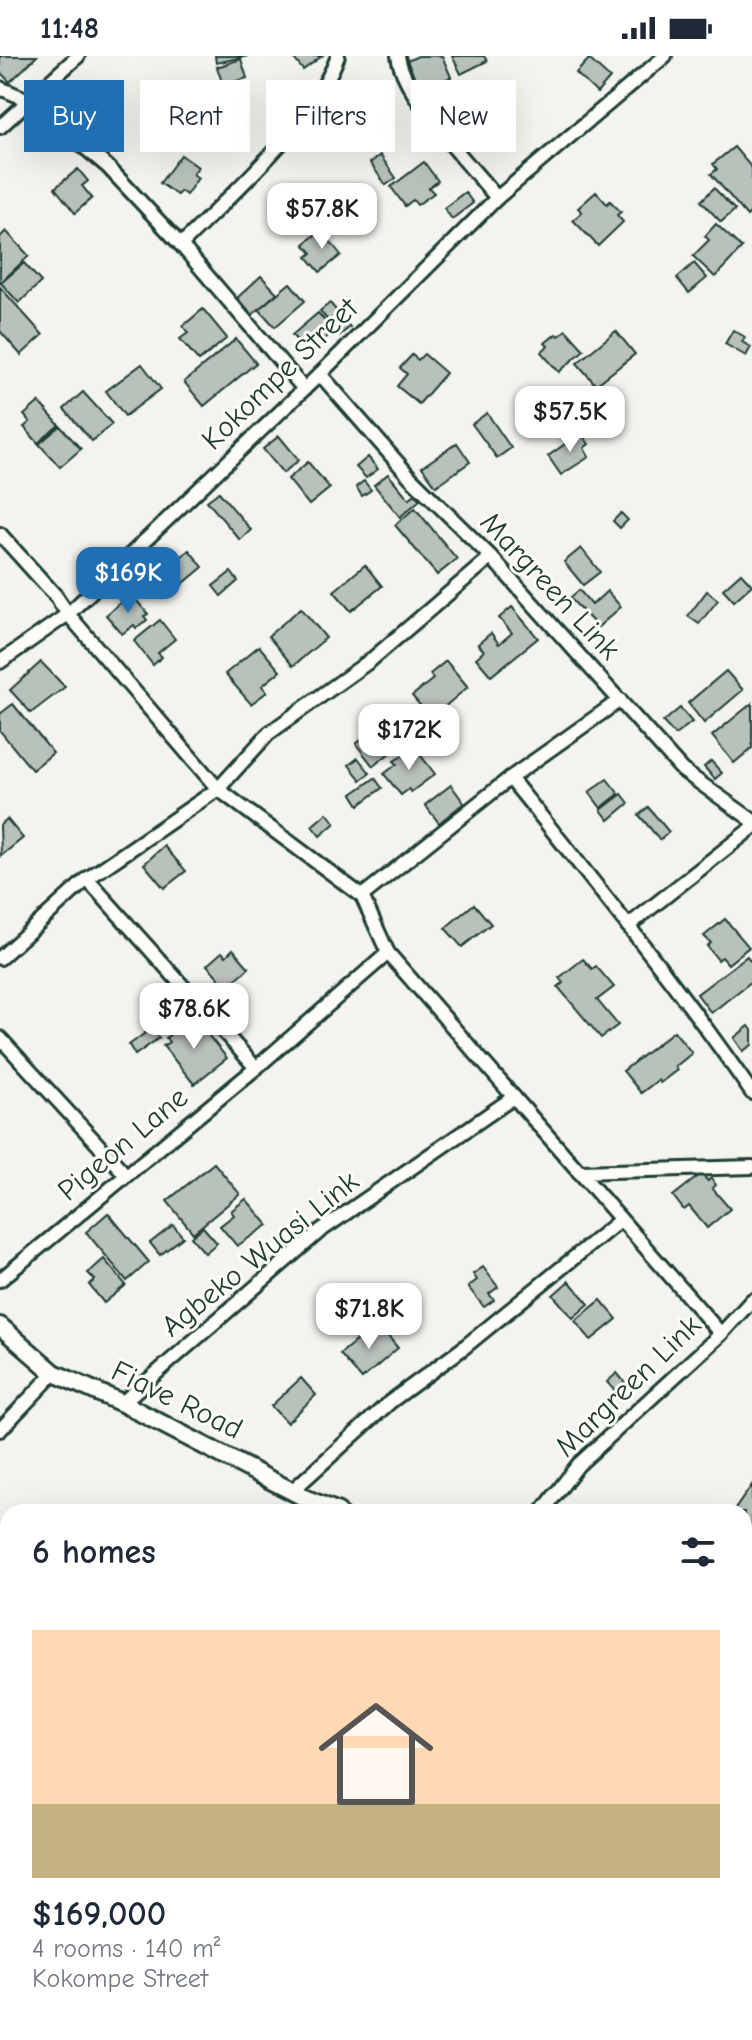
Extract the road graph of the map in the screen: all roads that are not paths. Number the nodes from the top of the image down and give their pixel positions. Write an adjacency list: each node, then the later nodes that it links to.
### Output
1 (78, 56): 5 (street)
2 (338, 56): 12 (street)
3 (398, 56): 11 (street)
4 (665, 56): 11 (street, Kokompe Street)
5 (51, 80)
6 (0, 88): 7 (street)
7 (24, 98)
8 (24, 104): 9 (street)
9 (0, 127)
10 (90, 152): 12 (street)
11 (497, 198): 13 (street, Kokompe Street)
12 (181, 245): 14 (street)
13 (320, 374): 14 (street, Kokompe Street); 16 (street, Margreen Link)
14 (304, 389): 17 (street, Kokompe Street)
15 (0, 534): 17 (street)
16 (491, 557): 19 (street, Margreen Link); 21 (street)
17 (68, 614): 18 (street, Kokompe Street); 21 (street)
18 (0, 662)
19 (620, 700): 20 (street); 22 (street, Margreen Link)
20 (510, 778): 25 (street); 26 (street)
21 (218, 789): 24 (street); 25 (street)
22 (752, 820)
23 (752, 828): 26 (street)
24 (87, 879): 28 (street); 30 (street)
25 (362, 896): 27 (street)
26 (628, 926): 31 (street)
27 (388, 953): 30 (street, Pigeon Lane); 32 (street)
28 (0, 958)
29 (0, 1038): 35 (street)
30 (256, 1068): 35 (street, Pigeon Lane)
31 (752, 1093)
32 (514, 1097): 34 (street); 42 (street, Agbeko Wuasi Link)
33 (752, 1167): 34 (street)
34 (579, 1172): 36 (street)
35 (126, 1175): 37 (street, Pigeon Lane)
36 (619, 1221): 40 (street); 44 (street)
37 (0, 1280)
38 (752, 1300): 40 (street, Margreen Link)
39 (0, 1326): 41 (street, Fiave Road)
40 (721, 1334): 46 (street, Margreen Link)
41 (54, 1373): 42 (street, Fiave Road); 43 (street)
42 (122, 1403): 44 (street, Fiave Road)
43 (0, 1430)
44 (293, 1490): 45 (street, Fiave Road)
45 (304, 1504)
46 (548, 1504)

